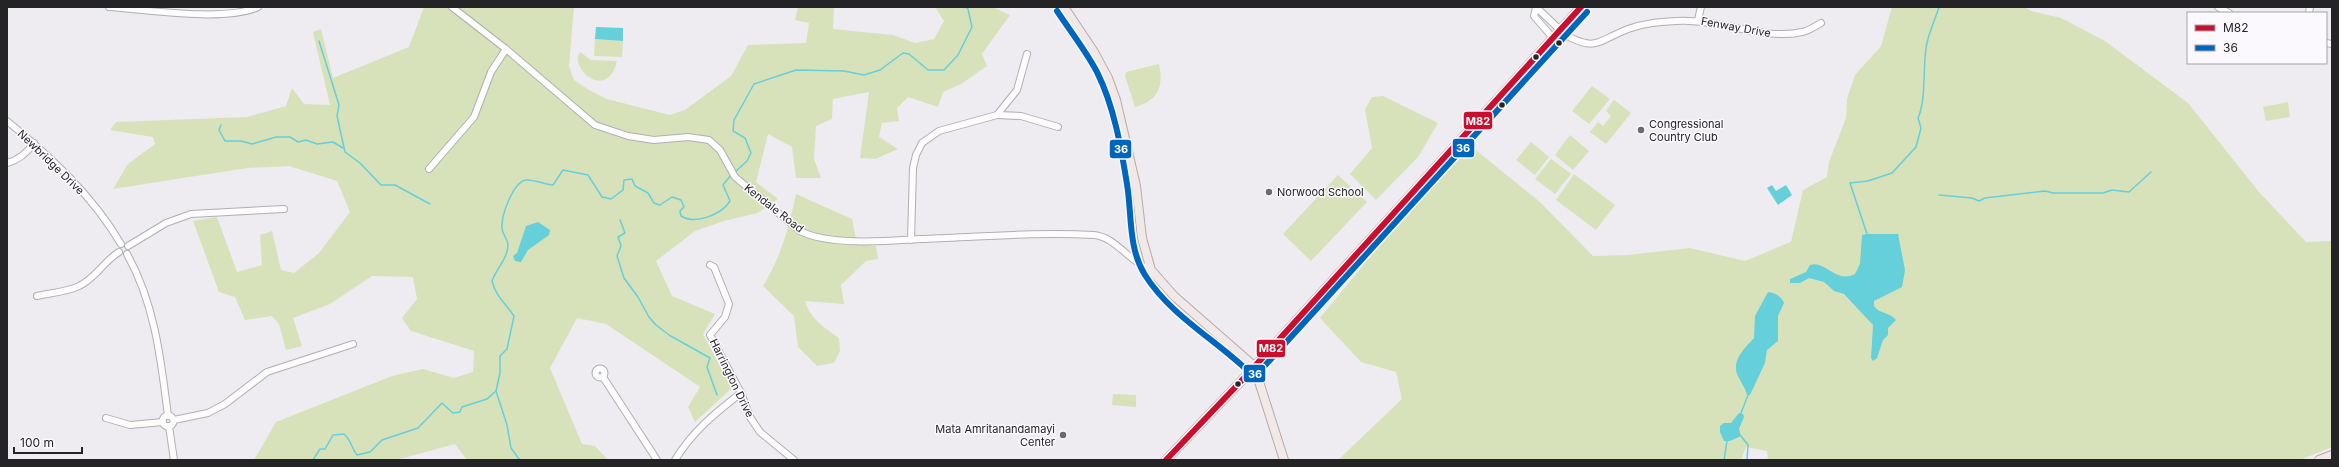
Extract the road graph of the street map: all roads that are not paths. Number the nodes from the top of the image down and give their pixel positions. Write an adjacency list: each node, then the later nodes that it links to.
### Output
1 (109, 7): 2 (street)
2 (258, 7)
3 (452, 7): 13 (street, Kendale Road)
4 (1064, 7): 28 (main road)
5 (1536, 7): 12 (street); 12 (street)
6 (1581, 7): 12 (main road)
7 (1701, 7): 10 (street)
8 (2218, 7): 9 (street)
9 (2227, 12)
10 (1698, 20): 11 (street, Fenway Drive); 12 (street, Fenway Drive)
11 (1821, 23)
12 (1556, 35): 31 (main road)
13 (506, 48): 20 (street); 22 (street, Kendale Road)
14 (1027, 54): 15 (street)
15 (996, 115): 17 (street); 22 (street)
16 (7, 121): 18 (street, Newbridge Drive)
17 (1058, 127)
18 (34, 143): 19 (street); 23 (street, Newbridge Drive)
19 (7, 163)
20 (429, 168)
21 (284, 209): 24 (street)
22 (911, 240): 28 (street, Kendale Road)
23 (121, 244): 24 (street); 25 (street)
24 (128, 246): 26 (street)
25 (119, 252): 26 (street); 29 (street)
26 (127, 254): 34 (street)
27 (710, 265): 33 (street, Harrington Drive)
28 (1151, 270): 31 (main road)
29 (37, 296)
30 (353, 344): 36 (street)
31 (1254, 366): 44 (main road); 45 (main road)
32 (603, 377): 41 (street)
33 (740, 393): 42 (street); 43 (street, Harrington Drive)
34 (168, 416): 36 (street); 37 (street)
35 (106, 418): 37 (street)
36 (174, 420): 38 (street)
37 (163, 422): 38 (street)
38 (169, 426): 40 (street)
39 (2332, 455): 46 (main road)
40 (174, 460)
41 (657, 460)
42 (675, 460)
43 (794, 460)
44 (1166, 460)
45 (1284, 460)
46 (2319, 460)

